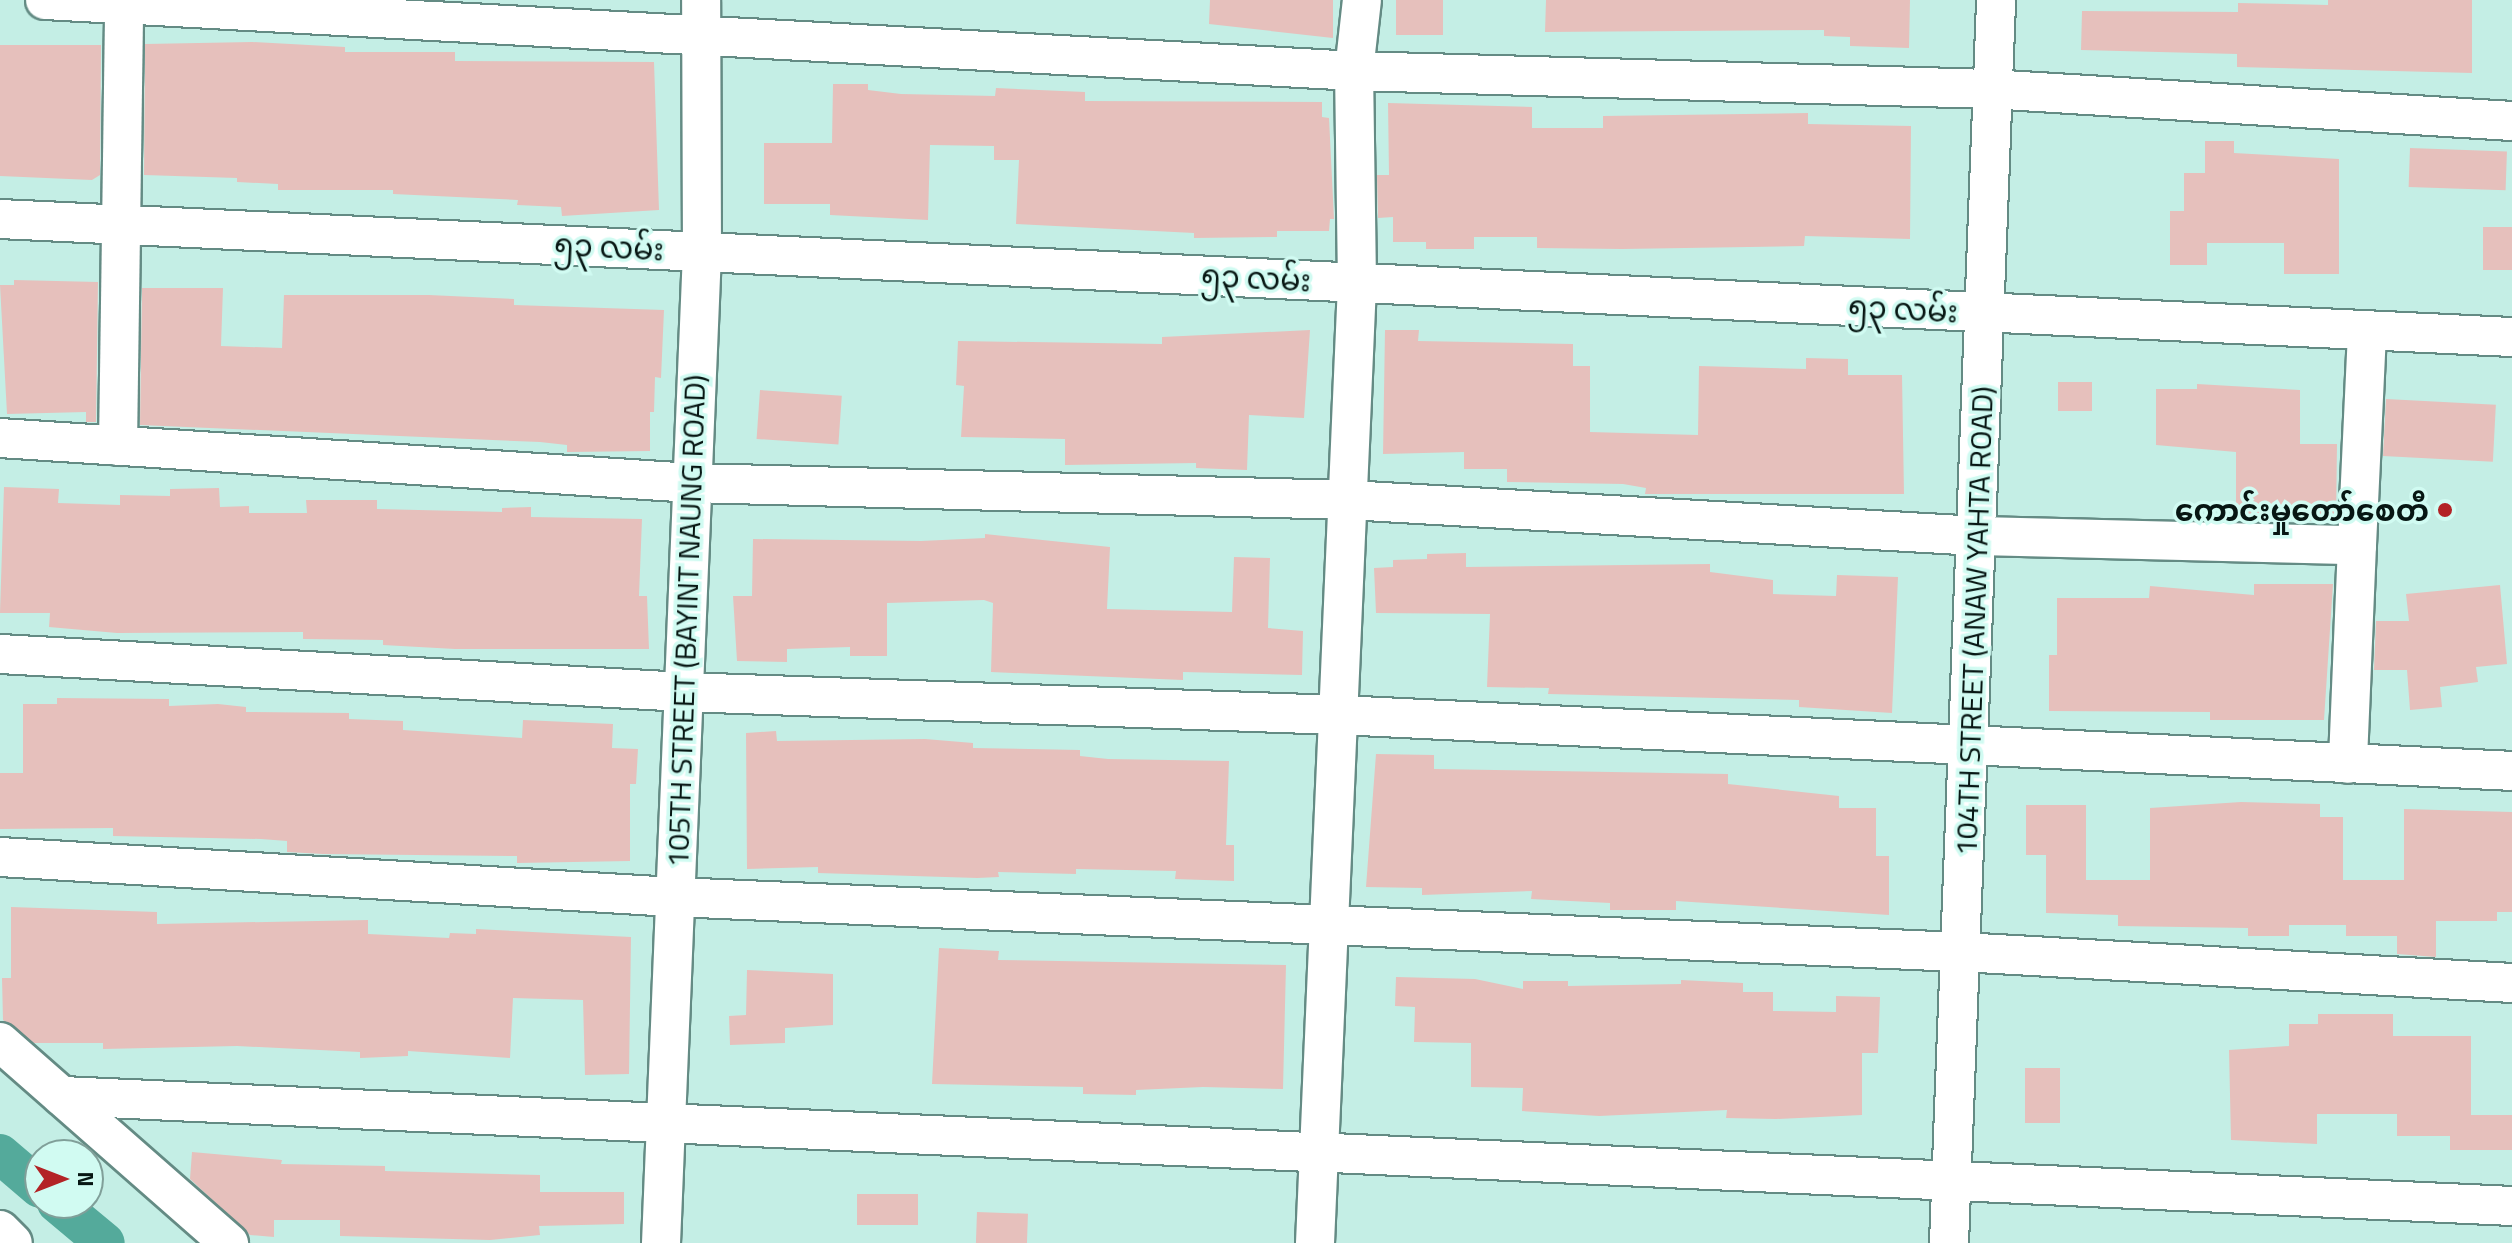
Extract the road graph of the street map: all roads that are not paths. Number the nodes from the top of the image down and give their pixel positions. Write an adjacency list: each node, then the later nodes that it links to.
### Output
1 (45, 0): 4 (street)
2 (1362, 0): 6 (street)
3 (1996, 0): 7 (street, 104TH STREET (ANAW YAHTA ROAD))
4 (124, 2): 5 (street); 10 (street)
5 (700, 17): 6 (street); 11 (street, 105TH STREET (BAYINT NAUNG ROAD))
6 (1354, 71): 7 (street); 12 (street)
7 (1989, 89): 8 (street); 13 (street, 104TH STREET (ANAW YAHTA ROAD))
8 (2512, 121)
9 (0, 219): 10 (street, ၅၃ လမ်း)
10 (121, 224): 11 (street, ၅၃ လမ်း); 17 (street)
11 (702, 252): 12 (street, ၅၃ လမ်း); 18 (street, 105TH STREET (BAYINT NAUNG ROAD))
12 (1357, 283): 13 (street, ၅၃ လမ်း); 19 (street)
13 (1987, 313): 14 (street, ၅၃ လမ်း); 20 (street, 104TH STREET (ANAW YAHTA ROAD))
14 (2367, 331): 15 (street, ၅၃ လမ်း); 21 (street)
15 (2512, 337)
16 (0, 438): 17 (street)
17 (118, 446): 18 (street)
18 (692, 483): 19 (street); 23 (street, 105TH STREET (BAYINT NAUNG ROAD))
19 (1348, 500): 20 (street); 24 (street)
20 (1978, 536): 21 (street); 25 (street, 104TH STREET (ANAW YAHTA ROAD))
21 (2357, 545): 26 (street)
22 (0, 654): 23 (street)
23 (683, 692): 24 (street); 29 (street, 105TH STREET (BAYINT NAUNG ROAD))
24 (1339, 715): 25 (street); 30 (street)
25 (1969, 744): 26 (street); 31 (street, 104TH STREET (ANAW YAHTA ROAD))
26 (2348, 764): 27 (street)
27 (2512, 771)
28 (0, 857): 29 (street)
29 (674, 897): 30 (street); 35 (street, 105TH STREET (BAYINT NAUNG ROAD))
30 (1329, 929): 31 (street); 36 (street)
31 (1961, 952): 32 (street); 37 (street, 104TH STREET (ANAW YAHTA ROAD))
32 (2512, 983)
33 (0, 1042): 34 (street)
34 (62, 1096): 35 (street); 41 (street)
35 (665, 1125): 36 (street); 42 (street, 105TH STREET (BAYINT NAUNG ROAD))
36 (1320, 1154): 37 (street); 43 (street)
37 (1951, 1182): 38 (street); 44 (street, 104TH STREET (ANAW YAHTA ROAD))
38 (2512, 1206)
39 (0, 1230): 40 (street)
40 (13, 1243)
41 (229, 1243)
42 (661, 1243)
43 (1315, 1243)
44 (1949, 1243)

